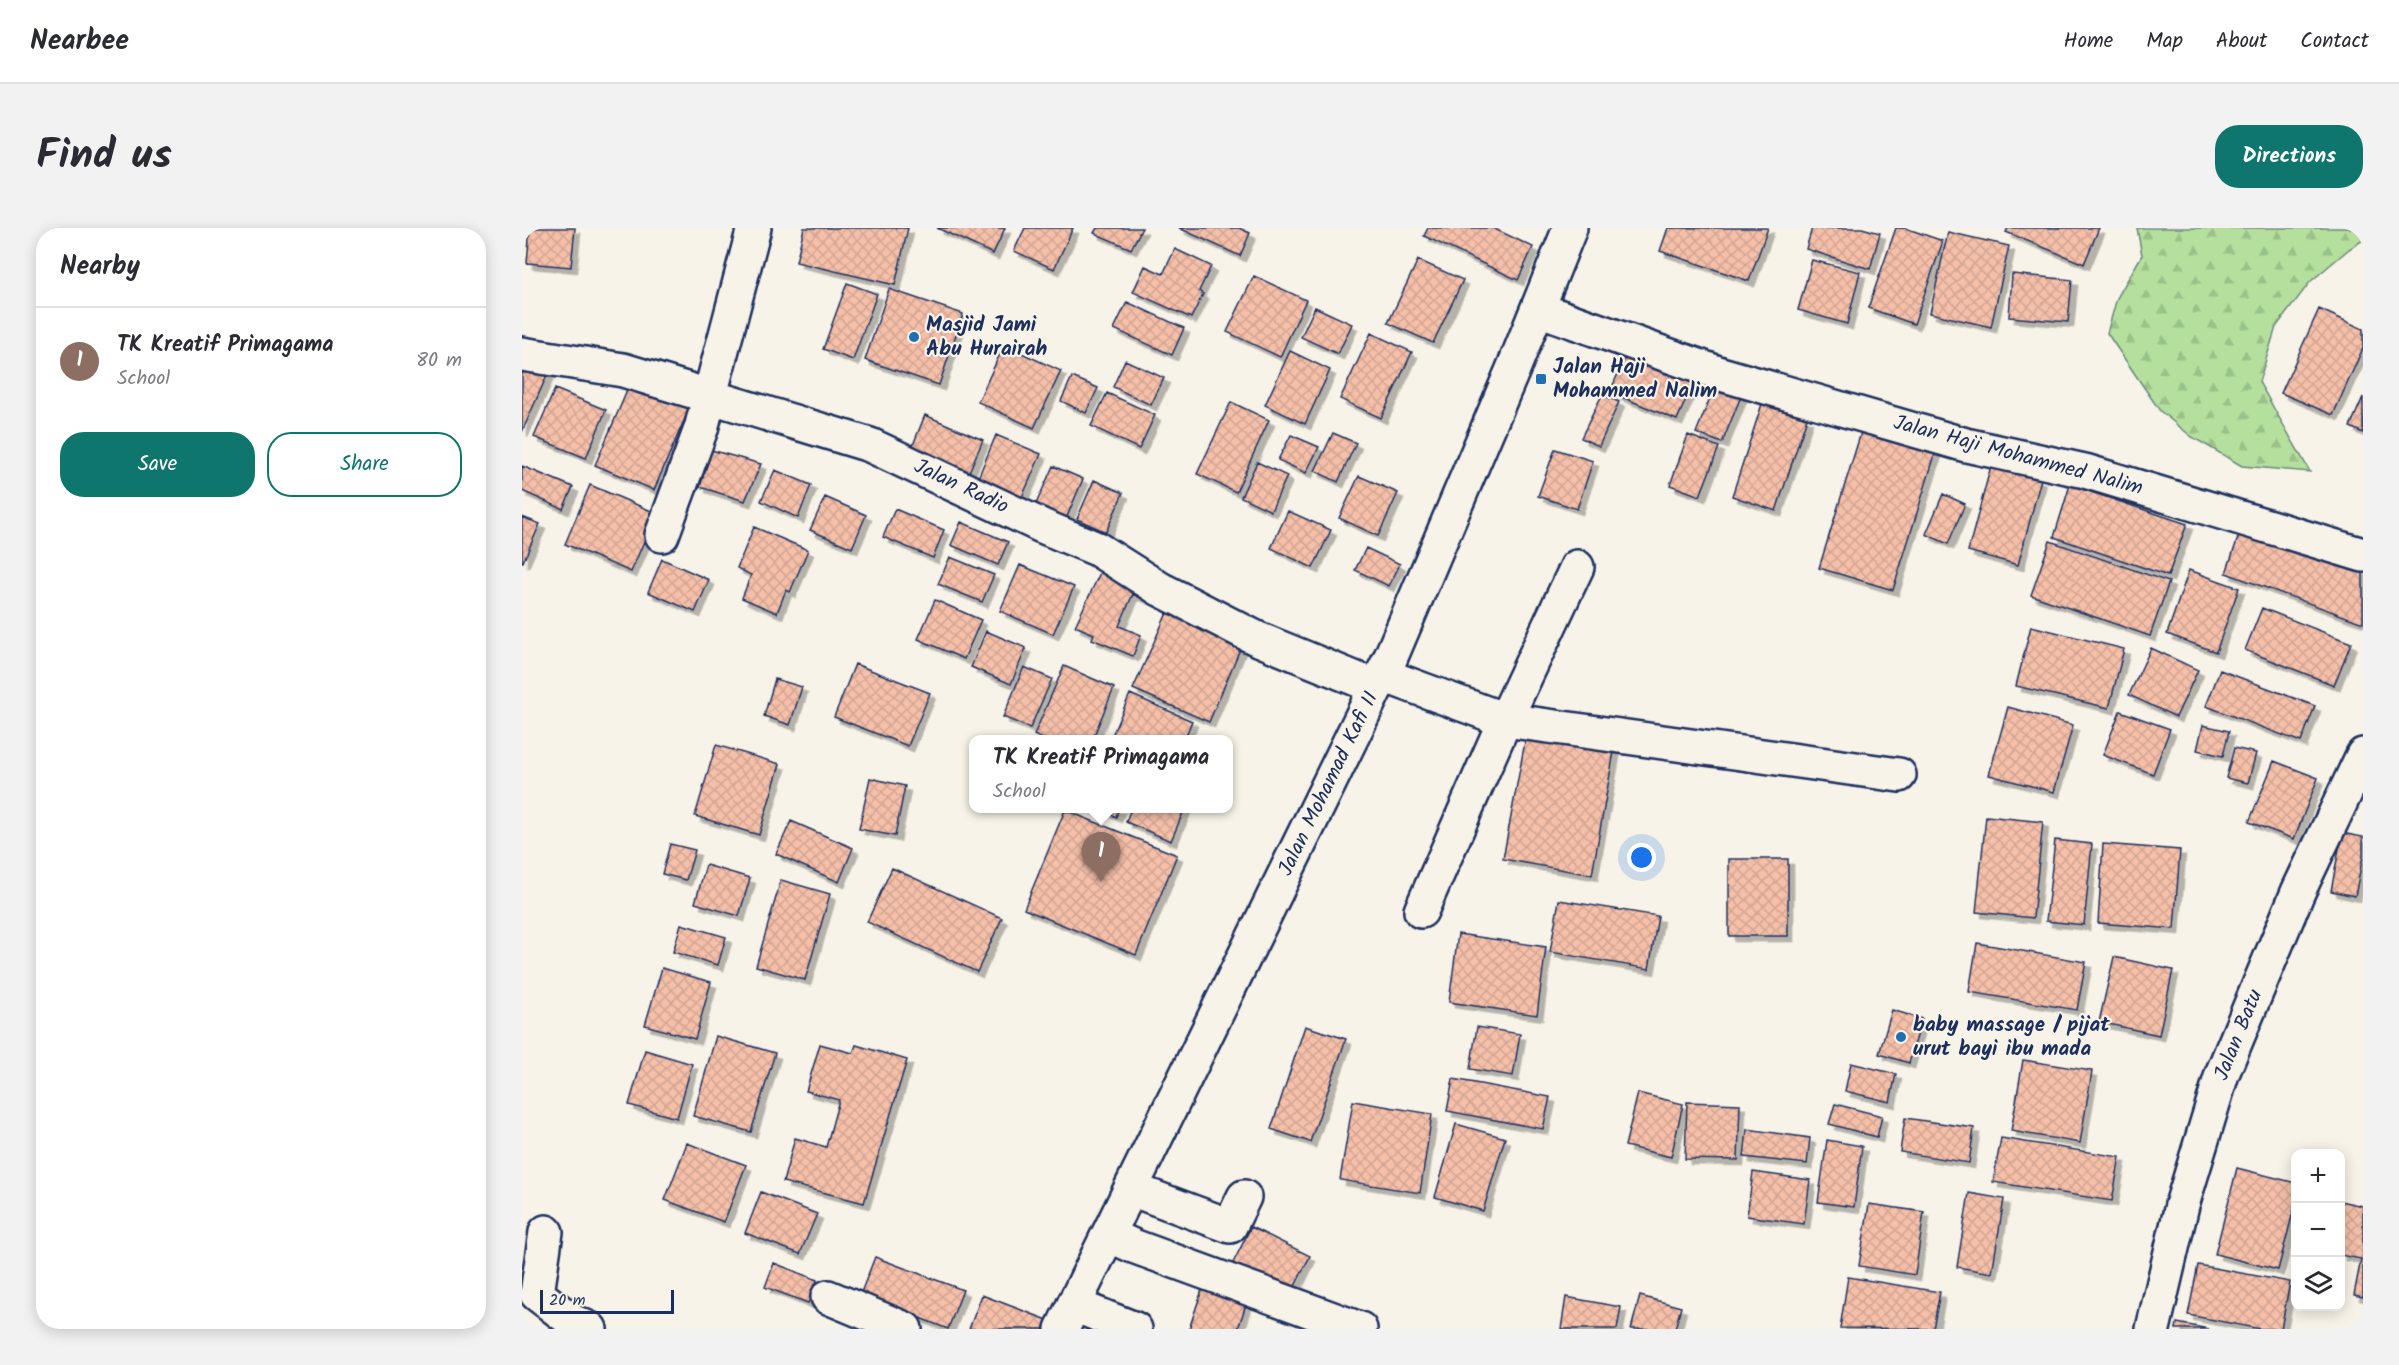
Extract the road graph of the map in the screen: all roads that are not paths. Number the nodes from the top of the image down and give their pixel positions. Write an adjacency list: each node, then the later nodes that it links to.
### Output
1 (754, 228): 5 (street)
2 (1570, 228): 3 (street, Jalan Mohamad Kafi II)
3 (1552, 314): 7 (street, Jalan Haji Mohammed Nalim); 9 (street, Jalan Mohamad Kafi II)
4 (522, 354): 5 (street, Jalan Radio)
5 (711, 396): 6 (street); 9 (street, Jalan Radio)
6 (662, 535)
7 (2363, 555)
8 (1576, 567): 10 (street)
9 (1389, 682): 10 (street, Jalan Radio); 14 (street, Jalan Mohamad Kafi II)
10 (1505, 720): 12 (street, Jalan Radio); 13 (street)
11 (2359, 774): 24 (street, Jalan Batu)
12 (1899, 775)
13 (1421, 911)
14 (1144, 1193): 15 (street); 17 (street, Jalan Mohamad Kafi II)
15 (1244, 1197)
16 (546, 1232): 20 (street)
17 (1121, 1240): 19 (street, Jalan Mohamad Kafi II); 23 (street)
18 (828, 1297): 21 (street)
19 (1077, 1316): 22 (street)
20 (590, 1329)
21 (905, 1329)
22 (1135, 1329)
23 (1360, 1329)
24 (2153, 1329)

